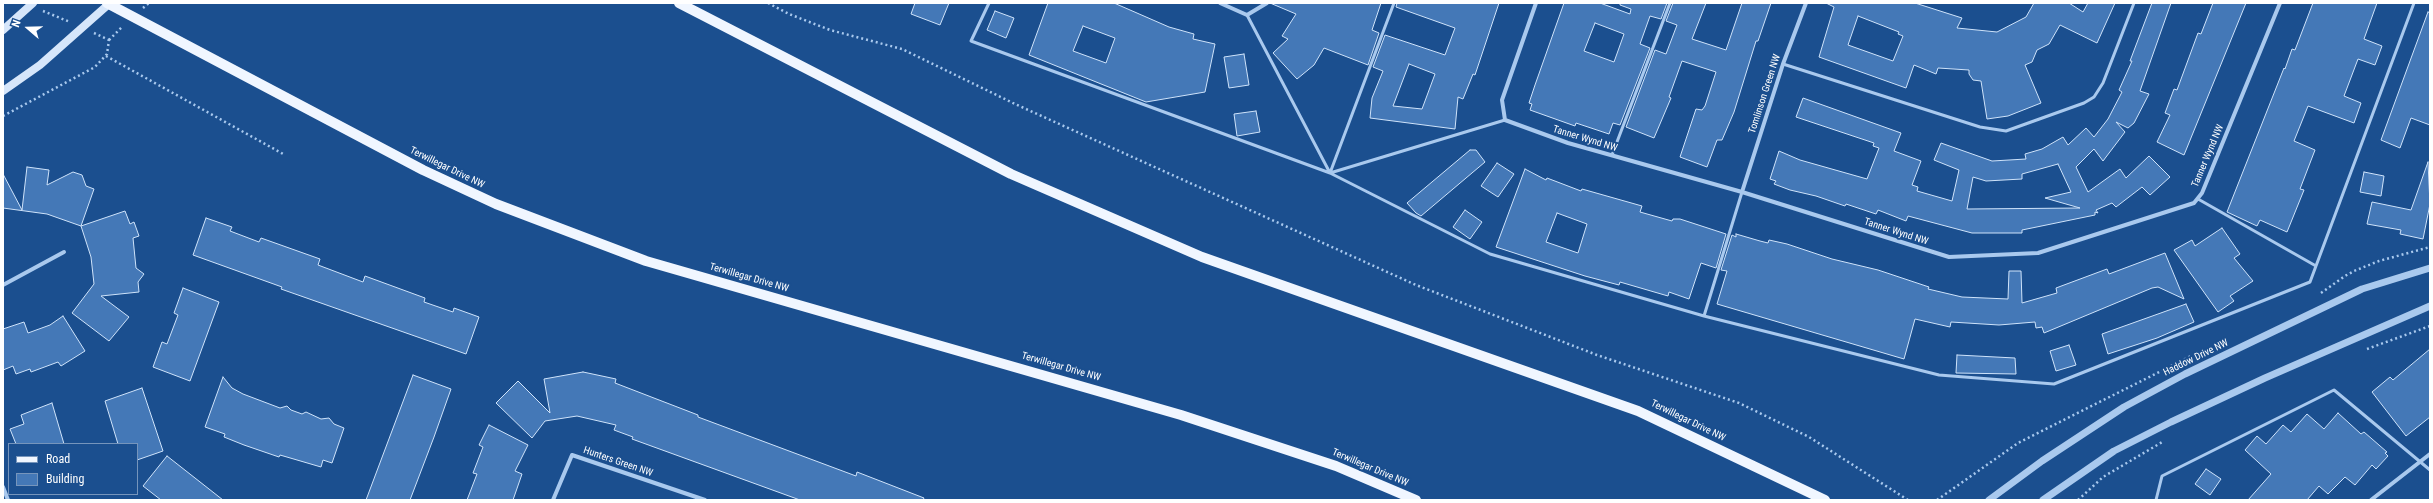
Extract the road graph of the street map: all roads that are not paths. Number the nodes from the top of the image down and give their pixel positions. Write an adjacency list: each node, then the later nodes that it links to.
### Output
1 (33, 3): 15 (main road)
2 (108, 3): 17 (main road); 36 (main road, Terwillegar Drive NW)
3 (679, 3): 37 (main road, Terwillegar Drive NW)
4 (989, 3): 20 (lane)
5 (1220, 3): 14 (street)
6 (1267, 3): 14 (street)
7 (1394, 3): 20 (lane)
8 (1536, 3): 18 (street)
9 (1670, 3): 19 (lane)
10 (1806, 3): 16 (street, Tomlinson Green NW)
11 (2134, 3): 16 (lane)
12 (2280, 3): 22 (street, Tanner Wynd NW)
13 (2414, 3): 24 (lane)
14 (1247, 15): 20 (lane)
15 (3, 30)
16 (1783, 64): 21 (street, Tomlinson Green NW)
17 (3, 91)
18 (1505, 120): 19 (street, Tanner Wynd NW); 20 (lane)
19 (1612, 155): 21 (street, Tanner Wynd NW)
20 (1330, 173): 28 (lane)
21 (1742, 192): 22 (street, Tanner Wynd NW); 28 (lane)
22 (2198, 199): 24 (lane)
23 (64, 252): 26 (street)
24 (2316, 266): 28 (lane)
25 (2430, 268): 38 (street, Haddow Drive NW)
26 (3, 285)
27 (2430, 306): 39 (street)
28 (1704, 316)
29 (2430, 454): 30 (street)
30 (2421, 462): 31 (lane); 40 (lane); 41 (street)
31 (2430, 470)
32 (3, 487): 33 (street)
33 (8, 500)
34 (553, 500): 35 (street, Hunters Green NW)
35 (705, 500)
36 (1416, 500)
37 (1825, 500)
38 (1989, 500)
39 (2043, 500)
40 (2156, 500)
41 (2371, 500)

